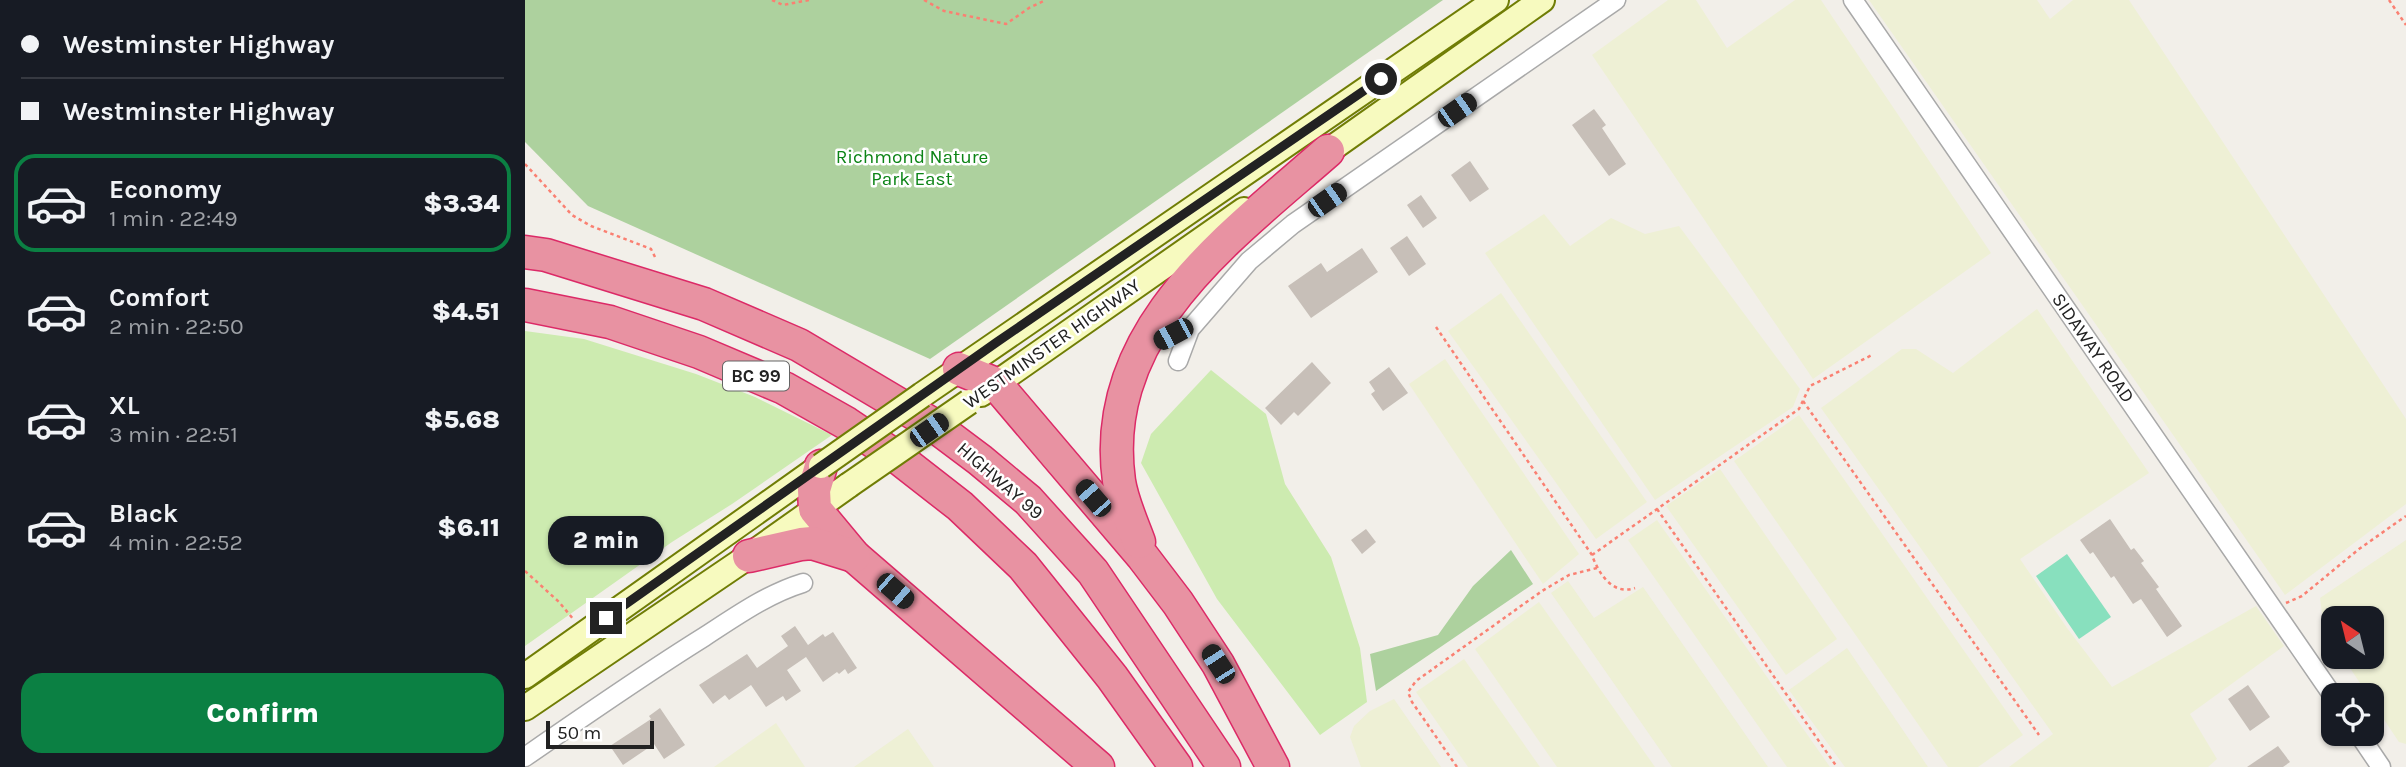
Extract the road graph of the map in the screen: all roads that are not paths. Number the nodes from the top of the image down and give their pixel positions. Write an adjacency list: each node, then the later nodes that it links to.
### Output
1 (1496, 0): 11 (main road, WESTMINSTER HIGHWAY)
2 (1542, 0): 5 (main road, WESTMINSTER HIGHWAY)
3 (1616, 0): 8 (street)
4 (1853, 0): 20 (street, SIDAWAY ROAD)
5 (1328, 151): 9 (highway); 12 (main road, WESTMINSTER HIGHWAY)
6 (532, 252): 26 (highway, HIGHWAY 99 / BC 99)
7 (525, 305): 25 (highway, BC 99)
8 (1190, 329): 9 (lane); 10 (street)
9 (1140, 352): 17 (highway)
10 (1178, 361)
11 (949, 376): 12 (highway); 13 (main road, WESTMINSTER HIGHWAY, bridge)
12 (996, 384): 14 (main road, WESTMINSTER HIGHWAY, bridge); 17 (highway)
13 (821, 466): 14 (highway); 19 (main road, WESTMINSTER HIGHWAY)
14 (815, 509): 15 (highway); 16 (main road, WESTMINSTER HIGHWAY)
15 (855, 555): 16 (highway); 24 (highway)
16 (749, 556): 21 (main road, WESTMINSTER HIGHWAY)
17 (1143, 557): 27 (highway)
18 (803, 583): 23 (street)
19 (525, 676)
20 (2324, 683)
21 (525, 708)
22 (2367, 746): 28 (street)
23 (525, 757)
24 (1098, 767)
25 (1176, 767)
26 (1224, 767)
27 (1273, 767)
28 (2381, 767)

